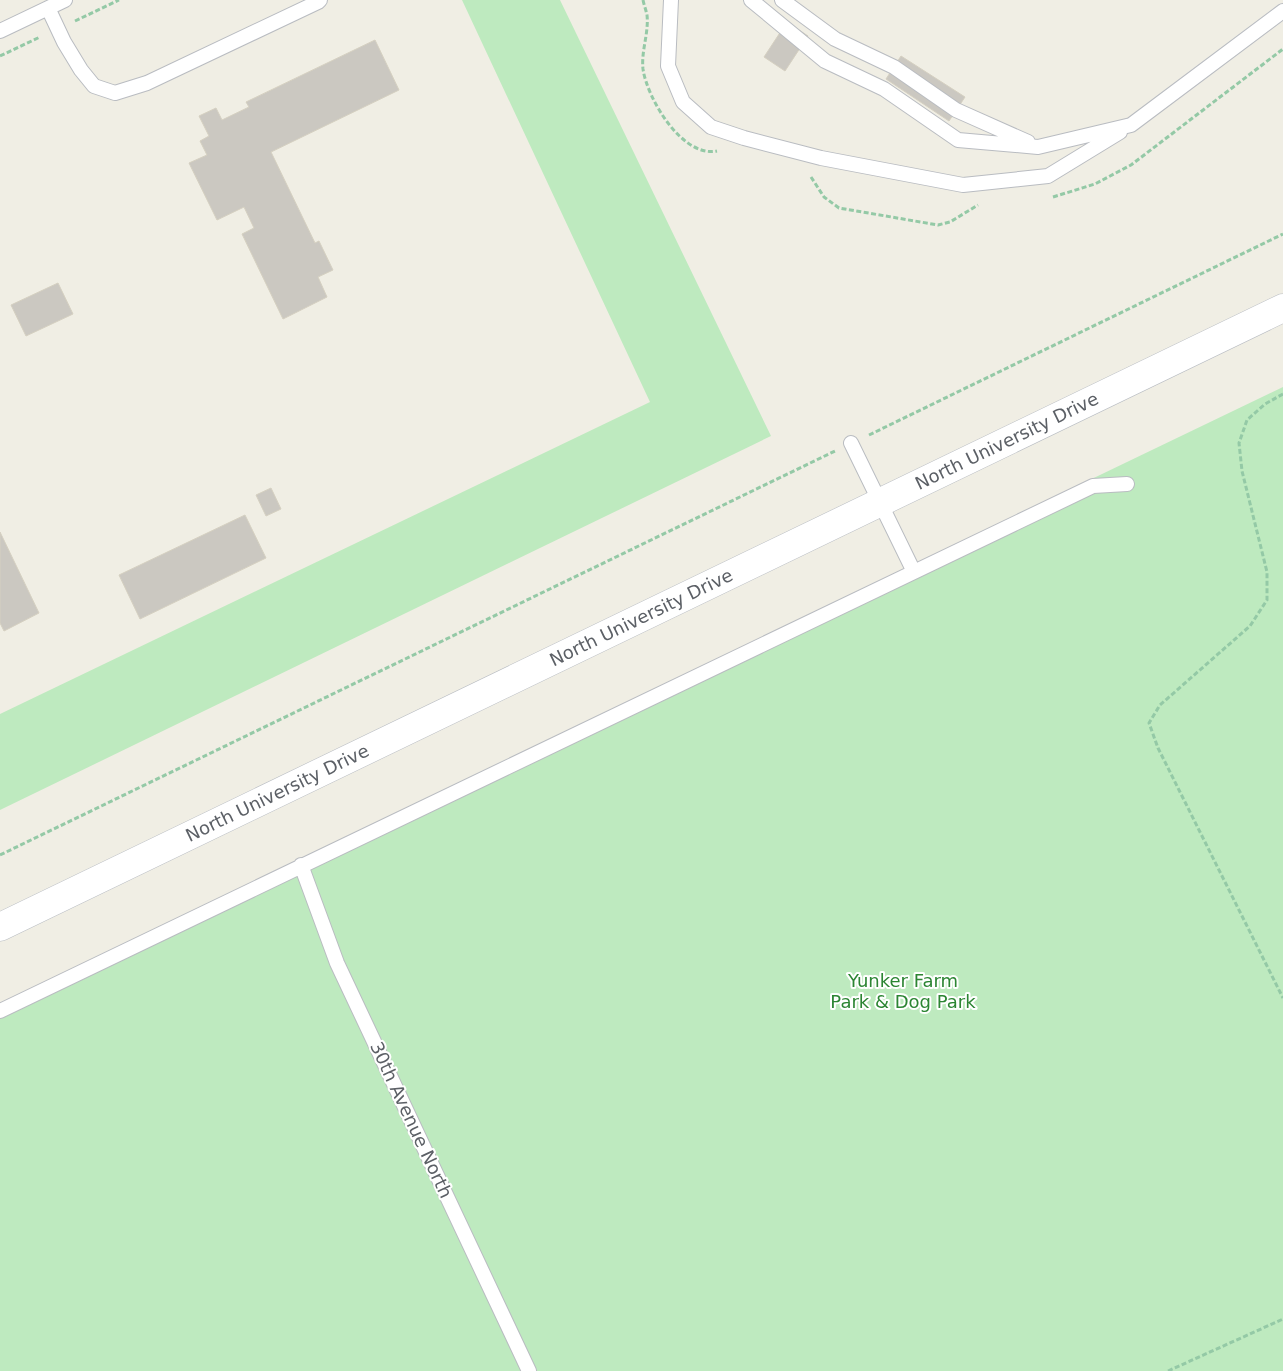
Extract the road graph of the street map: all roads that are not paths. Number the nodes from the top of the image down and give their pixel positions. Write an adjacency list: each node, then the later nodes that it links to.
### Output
1 (65, 0): 6 (lane)
2 (320, 0): 6 (lane)
3 (671, 0): 9 (lane)
4 (751, 0): 10 (lane)
5 (782, 0): 10 (lane)
6 (48, 8): 8 (lane)
7 (1283, 11): 9 (lane)
8 (0, 32)
9 (1131, 125): 10 (lane)
10 (1038, 147)
11 (1283, 308): 14 (main road, North University Drive)
12 (851, 444): 14 (lane)
13 (1127, 484): 15 (lane)
14 (881, 502): 15 (lane); 17 (main road, North University Drive)
15 (914, 572): 16 (lane)
16 (301, 865): 18 (lane); 19 (lane, 30th Avenue North)
17 (0, 928)
18 (0, 1011)
19 (529, 1371)

